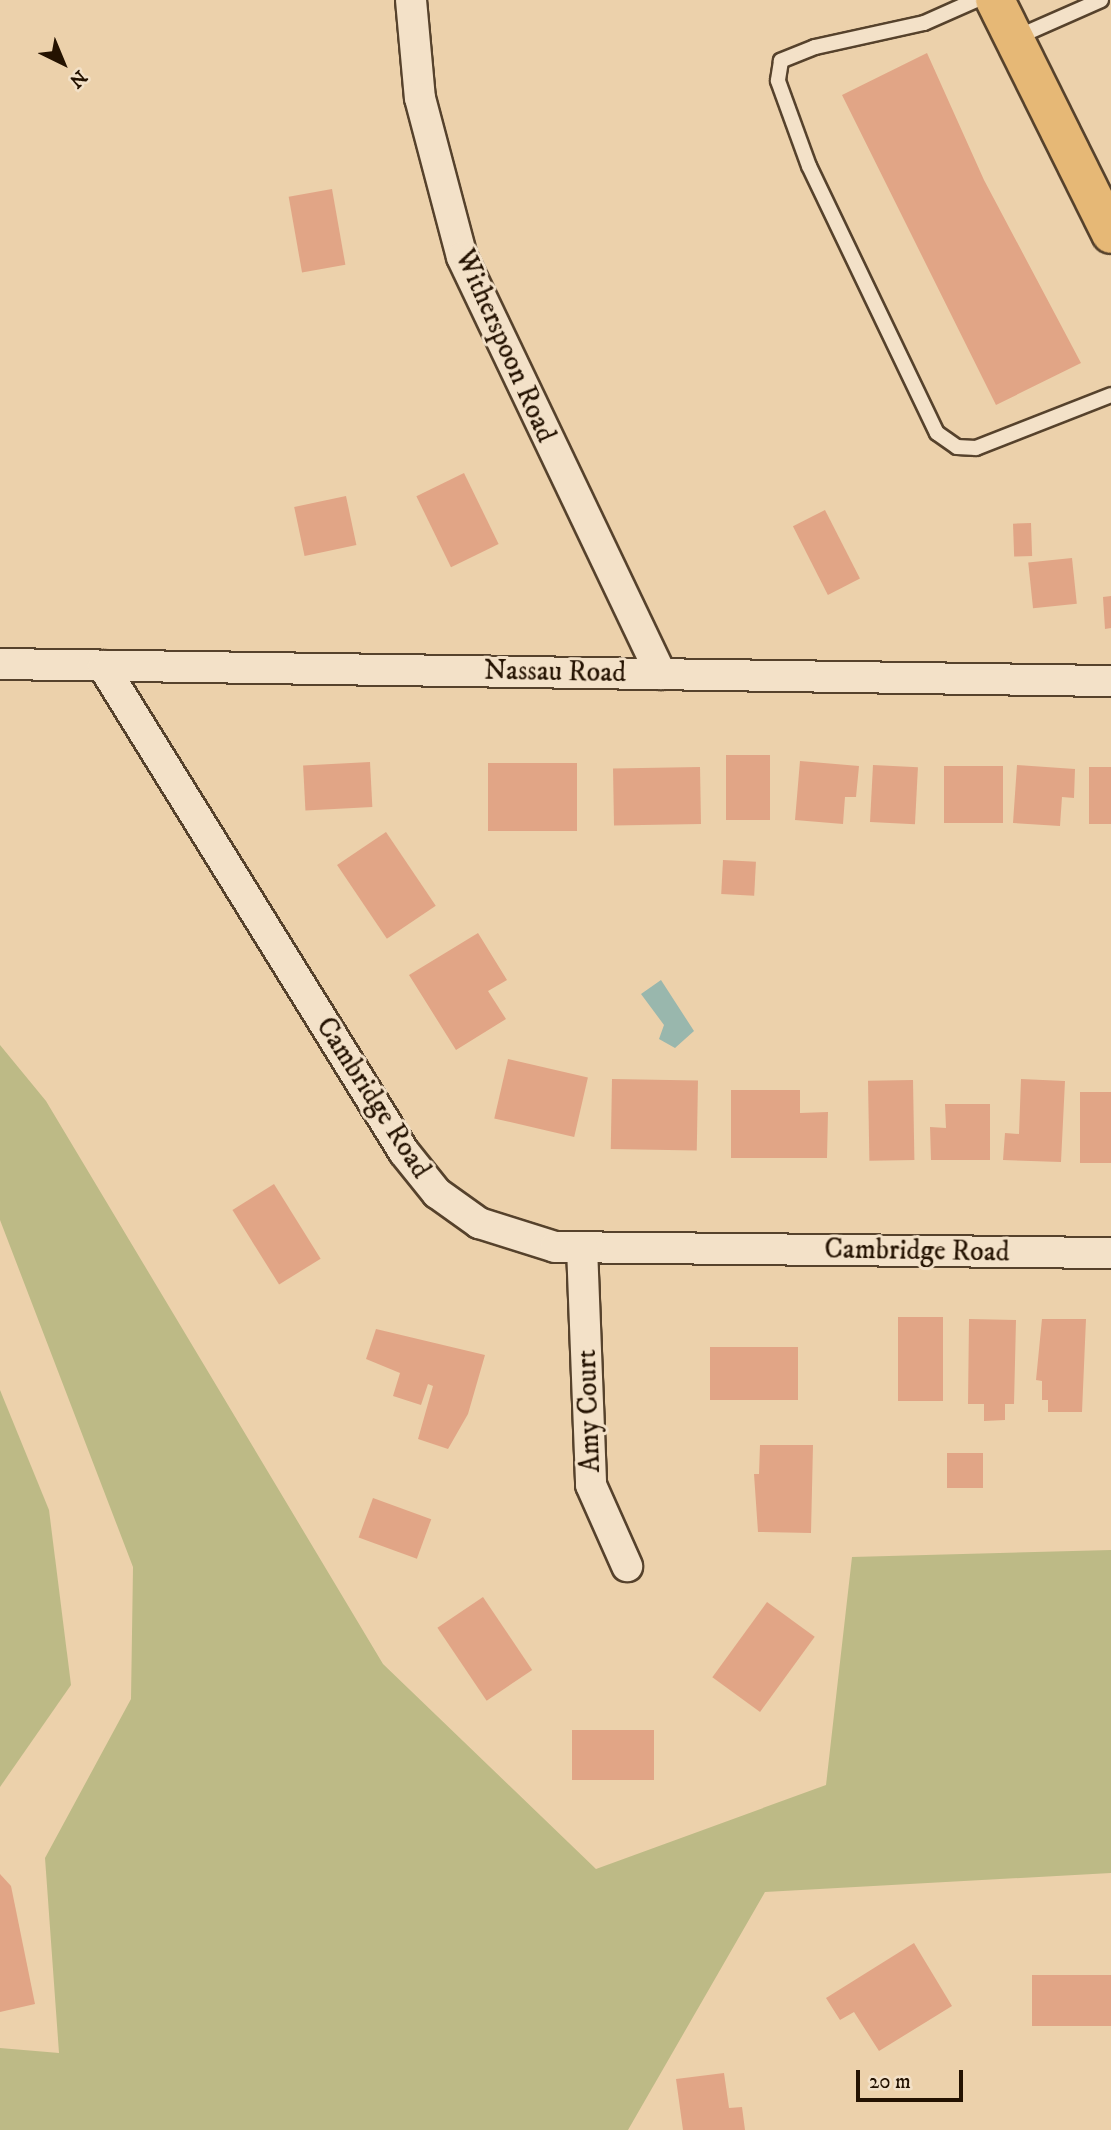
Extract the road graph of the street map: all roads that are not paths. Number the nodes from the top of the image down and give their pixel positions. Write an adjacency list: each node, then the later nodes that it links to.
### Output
1 (411, 0): 10 (street, Witherspoon Road)
2 (976, 0): 7 (lane)
3 (995, 0): 5 (main road)
4 (1101, 0): 5 (lane)
5 (1014, 39): 6 (main road)
6 (1111, 234)
7 (1111, 395)
8 (0, 664): 9 (street, Nassau Road)
9 (103, 666): 10 (street, Nassau Road); 12 (street, Cambridge Road)
10 (660, 674): 11 (street, Nassau Road)
11 (1111, 681)
12 (583, 1247): 13 (street, Cambridge Road); 14 (street, Amy Court)
13 (1111, 1253)
14 (627, 1566)

